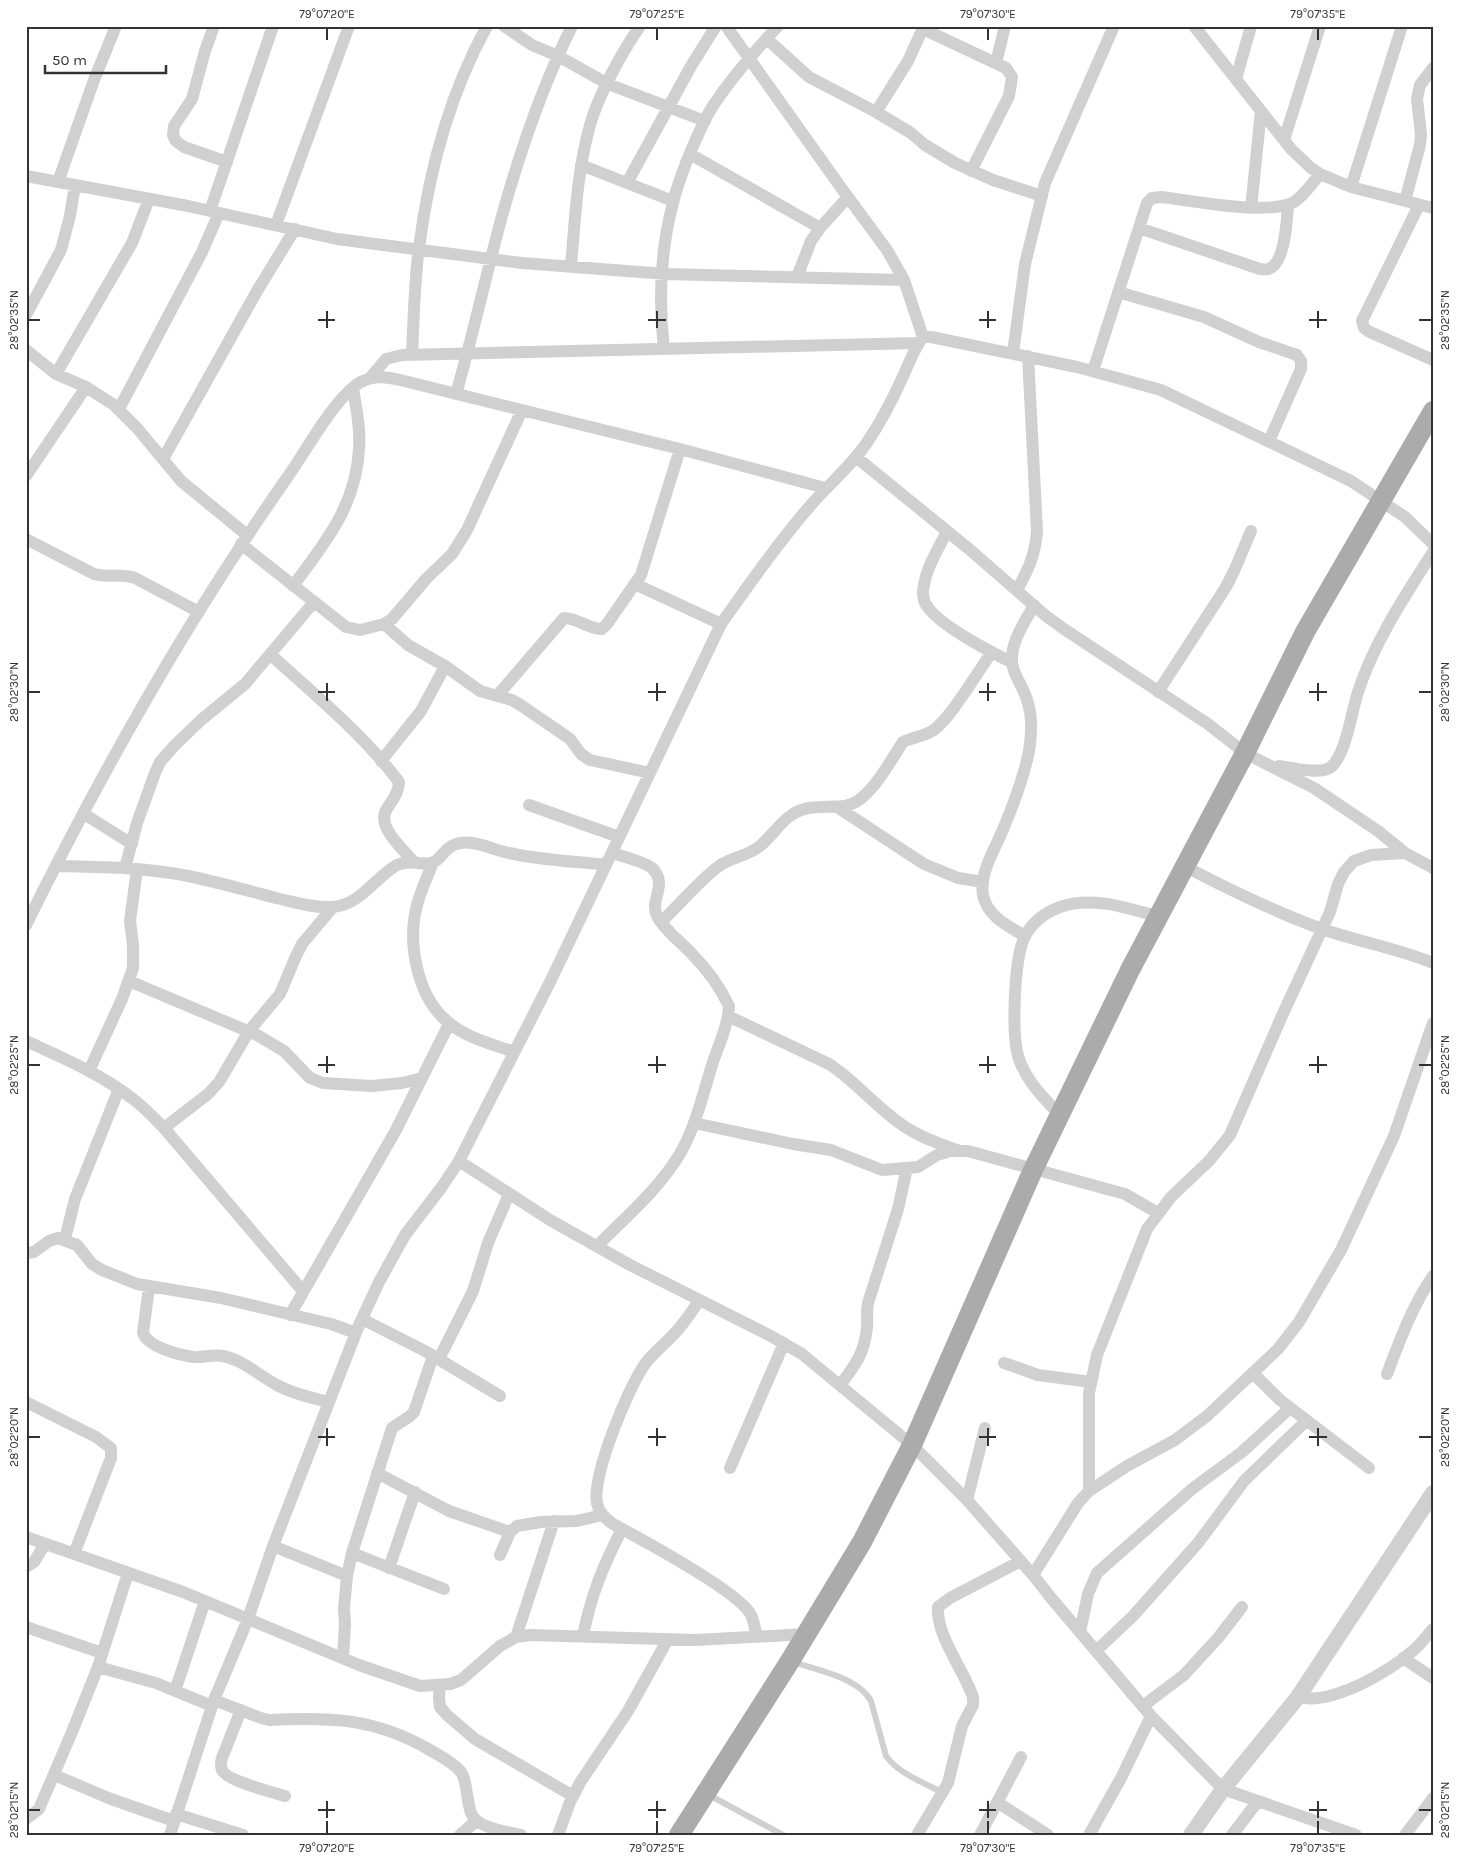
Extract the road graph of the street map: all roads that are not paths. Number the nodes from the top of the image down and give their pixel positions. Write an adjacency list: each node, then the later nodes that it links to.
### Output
1 (116, 26): 37 (street)
2 (214, 26): 32 (street)
3 (273, 26): 32 (street)
4 (349, 26): 51 (street)
5 (487, 26): 55 (street)
6 (504, 26): 20 (street)
7 (572, 26): 20 (street)
8 (640, 26): 25 (street)
9 (716, 26): 26 (street)
10 (726, 26): 21 (street)
11 (778, 26): 19 (street)
12 (1005, 26): 22 (street)
13 (1114, 26): 41 (street)
14 (1194, 26): 24 (street)
15 (1251, 26): 24 (street)
16 (1320, 26): 30 (street)
17 (1402, 26): 40 (street)
18 (923, 28): 22 (street); 28 (street)
19 (766, 39): 21 (street); 28 (street)
20 (558, 56): 25 (street); 56 (street)
21 (749, 58): 29 (street); 42 (street)
22 (996, 63): 34 (street)
23 (1433, 68): 45 (street)
24 (1236, 80): 27 (street)
25 (608, 84): 26 (street); 33 (street)
26 (669, 107): 29 (street); 38 (street)
27 (1261, 111): 30 (street); 48 (street)
28 (876, 112): 34 (street)
29 (705, 121): 31 (street)
30 (1284, 140): 35 (street)
31 (690, 154): 44 (street); 52 (street)
32 (226, 162): 50 (street)
33 (581, 165): 38 (street); 57 (street)
34 (971, 171): 41 (street)
35 (1320, 174): 40 (street); 46 (street)
36 (26, 176): 37 (street)
37 (58, 182): 39 (street)
38 (627, 183): 44 (street)
39 (75, 185): 43 (street); 62 (street)
40 (1351, 186): 45 (street)
41 (1042, 196): 67 (street)
42 (848, 197): 52 (street); 60 (street)
43 (149, 199): 50 (street); 72 (street)
44 (672, 201): 58 (street)
45 (1405, 201): 47 (street)
46 (1288, 205): 48 (street); 53 (street)
47 (1420, 205): 49 (street); 70 (street)
48 (1251, 208): 53 (street)
49 (1433, 208)
50 (215, 212): 51 (street); 77 (street)
51 (276, 225): 54 (street)
52 (820, 228): 59 (street)
53 (1139, 228): 61 (street)
54 (295, 229): 55 (street); 83 (street)
55 (419, 250): 56 (street); 68 (street)
56 (492, 259): 57 (street); 66 (street)
57 (571, 266): 58 (street)
58 (660, 273): 59 (street); 64 (street)
59 (797, 277): 60 (street)
60 (904, 280): 63 (street)
61 (1118, 292): 71 (street); 80 (street)
62 (26, 316)
63 (921, 340): 64 (street); 67 (street); 82 (street)
64 (664, 349): 66 (street)
65 (26, 350): 72 (street)
66 (468, 353): 68 (street); 76 (street)
67 (1013, 353): 69 (street)
68 (412, 354): 73 (street)
69 (1028, 356): 71 (street); 95 (street)
70 (1433, 360)
71 (1093, 371): 80 (street)
72 (56, 374): 74 (street)
73 (370, 378): 75 (street); 76 (street)
74 (86, 387): 77 (street); 84 (street)
75 (353, 388): 90 (street); 94 (street)
76 (456, 394): 78 (street)
77 (119, 409): 83 (street)
78 (522, 410): 81 (street); 99 (street)
79 (1433, 411): 86 (main road)
80 (1269, 441): 86 (street)
81 (680, 449): 85 (street); 93 (street)
82 (856, 457): 85 (street); 87 (street)
83 (162, 459): 90 (street)
84 (26, 476)
85 (825, 488): 100 (street)
86 (1380, 499): 91 (street); 107 (main road)
87 (947, 531): 95 (street); 101 (street)
88 (1251, 531): 105 (street)
89 (26, 539): 98 (street)
90 (244, 540): 94 (street); 98 (street)
91 (1433, 544)
92 (1433, 552): 109 (street)
93 (635, 584): 100 (street); 106 (street)
94 (293, 586): 96 (street)
95 (1017, 590): 97 (street)
96 (314, 602): 99 (street); 102 (street)
97 (1034, 605): 103 (street); 105 (street)
98 (199, 612): 113 (street)
99 (384, 624): 104 (street)
100 (721, 624): 110 (street)
101 (992, 652): 103 (street); 112 (street)
102 (271, 655): 108 (street); 115 (street)
103 (1011, 662): 124 (street)
104 (445, 666): 106 (street); 108 (street)
105 (1158, 692): 107 (street)
106 (497, 696): 110 (street)
107 (1245, 753): 109 (street); 121 (main road)
108 (381, 761): 118 (street)
109 (1269, 765): 116 (street)
110 (650, 773): 114 (street)
111 (529, 805): 114 (street)
112 (837, 807): 124 (street); 127 (street)
113 (84, 814): 115 (street); 120 (street)
114 (620, 837): 117 (street)
115 (132, 844): 123 (street)
116 (1405, 853): 122 (street); 129 (street)
117 (609, 859): 119 (street); 127 (street); 138 (street)
118 (413, 861): 119 (street); 125 (street)
119 (433, 862): 135 (street)
120 (56, 866): 123 (street); 128 (street)
121 (1186, 868): 126 (main road); 129 (street)
122 (1433, 868)
123 (131, 869): 125 (street); 132 (street)
124 (983, 882): 130 (street)
125 (333, 907): 136 (street)
126 (1160, 917): 130 (street); 142 (main road)
127 (661, 922): 133 (street)
128 (26, 925)
129 (1323, 929): 131 (street); 150 (street)
130 (1025, 936): 142 (street)
131 (1433, 962)
132 (129, 981): 136 (street); 139 (street)
133 (728, 1016): 143 (street); 145 (street)
134 (1433, 1023): 164 (street)
135 (449, 1024): 138 (street); 140 (street)
136 (249, 1031): 140 (street); 144 (street)
137 (26, 1041): 139 (street)
138 (514, 1052): 146 (street)
139 (90, 1071): 141 (street)
140 (422, 1078): 156 (street)
141 (119, 1089): 144 (street); 151 (street)
142 (1059, 1114): 148 (main road)
143 (694, 1123): 147 (street); 152 (street)
144 (164, 1128): 156 (street)
145 (959, 1151): 147 (street); 148 (street)
146 (459, 1161): 149 (street); 159 (street)
147 (907, 1168): 167 (street)
148 (1032, 1170): 150 (street); 174 (main road)
149 (508, 1194): 152 (street); 162 (street)
150 (1158, 1214): 166 (street)
151 (65, 1240): 153 (street); 155 (street)
152 (597, 1246): 157 (street)
153 (26, 1252)
154 (1433, 1276): 165 (street)
155 (149, 1287): 158 (street); 170 (street)
156 (302, 1290): 158 (street)
157 (699, 1301): 161 (street); 182 (street)
158 (290, 1315): 160 (street)
159 (362, 1319): 160 (street); 162 (street)
160 (356, 1333): 170 (street)
161 (784, 1343): 167 (street); 175 (street)
162 (436, 1358): 168 (street); 177 (street)
163 (1004, 1363): 166 (street)
164 (1253, 1373): 171 (street); 178 (street)
165 (1387, 1374)
166 (1091, 1382): 178 (street)
167 (840, 1385): 174 (street)
168 (500, 1396)
169 (26, 1402): 190 (street)
170 (328, 1402): 188 (street)
171 (1290, 1408): 172 (street); 204 (street)
172 (1306, 1421): 176 (street); 210 (street)
173 (985, 1428): 181 (street)
174 (912, 1445): 181 (street); 205 (main road)
175 (730, 1468)
176 (1368, 1468)
177 (377, 1473): 179 (street); 189 (street)
178 (1089, 1491): 196 (street)
179 (415, 1492): 185 (street); 194 (street)
180 (1433, 1493): 219 (street)
181 (967, 1500): 192 (street)
182 (602, 1515): 183 (street); 184 (street)
183 (554, 1520): 185 (street); 208 (street)
184 (622, 1529): 206 (street); 207 (street)
185 (510, 1532): 191 (street)
186 (26, 1537): 187 (street)
187 (45, 1544): 190 (street); 193 (street)
188 (273, 1546): 197 (street); 201 (street)
189 (352, 1553): 194 (street); 197 (street)
190 (74, 1554): 195 (street)
191 (500, 1555)
192 (1021, 1561): 196 (street); 226 (street)
193 (26, 1568)
194 (389, 1568): 198 (street)
195 (128, 1573): 199 (street); 211 (street)
196 (1033, 1575): 204 (street)
197 (347, 1576): 212 (street)
198 (444, 1589)
199 (205, 1601): 201 (street); 218 (street)
200 (1242, 1607): 222 (street)
201 (248, 1619): 212 (street); 220 (street)
202 (26, 1627): 211 (street)
203 (1433, 1629): 213 (street)
204 (1080, 1632): 210 (street)
205 (806, 1634): 207 (street); 214 (main road)
206 (583, 1636): 208 (street); 209 (street)
207 (758, 1637): 209 (street)
208 (516, 1638): 217 (street)
209 (668, 1639): 229 (street)
210 (1096, 1652): 222 (street)
211 (102, 1653): 215 (street)
212 (343, 1658): 217 (street)
213 (1403, 1658): 216 (street); 219 (street)
214 (790, 1661): 226 (lane); 227 (main road)
215 (98, 1667): 218 (street); 224 (street)
216 (1433, 1678)
217 (440, 1685): 229 (street)
218 (175, 1691): 220 (street)
219 (1298, 1697): 225 (street)
220 (213, 1703): 221 (street); 233 (street)
221 (241, 1710): 228 (street); 235 (street)
222 (1147, 1711): 225 (street); 247 (street)
223 (1021, 1757): 232 (street)
224 (54, 1775): 233 (street); 234 (street)
225 (1223, 1789): 231 (street); 248 (street)
226 (943, 1792): 244 (street)
227 (705, 1793): 242 (main road); 243 (lane)
228 (285, 1796)
229 (573, 1796): 241 (street)
230 (1433, 1798): 250 (street)
231 (1258, 1801): 236 (street); 249 (street)
232 (997, 1802): 245 (street); 246 (street)
233 (175, 1817): 237 (street); 238 (street)
234 (26, 1819)
235 (476, 1821): 239 (street); 240 (street)
236 (1236, 1833)
237 (170, 1835)
238 (243, 1835)
239 (460, 1835)
240 (521, 1835)
241 (558, 1835)
242 (679, 1835)
243 (784, 1835)
244 (917, 1835)
245 (980, 1835)
246 (1048, 1835)
247 (1089, 1835)
248 (1191, 1835)
249 (1356, 1835)
250 (1405, 1835)

